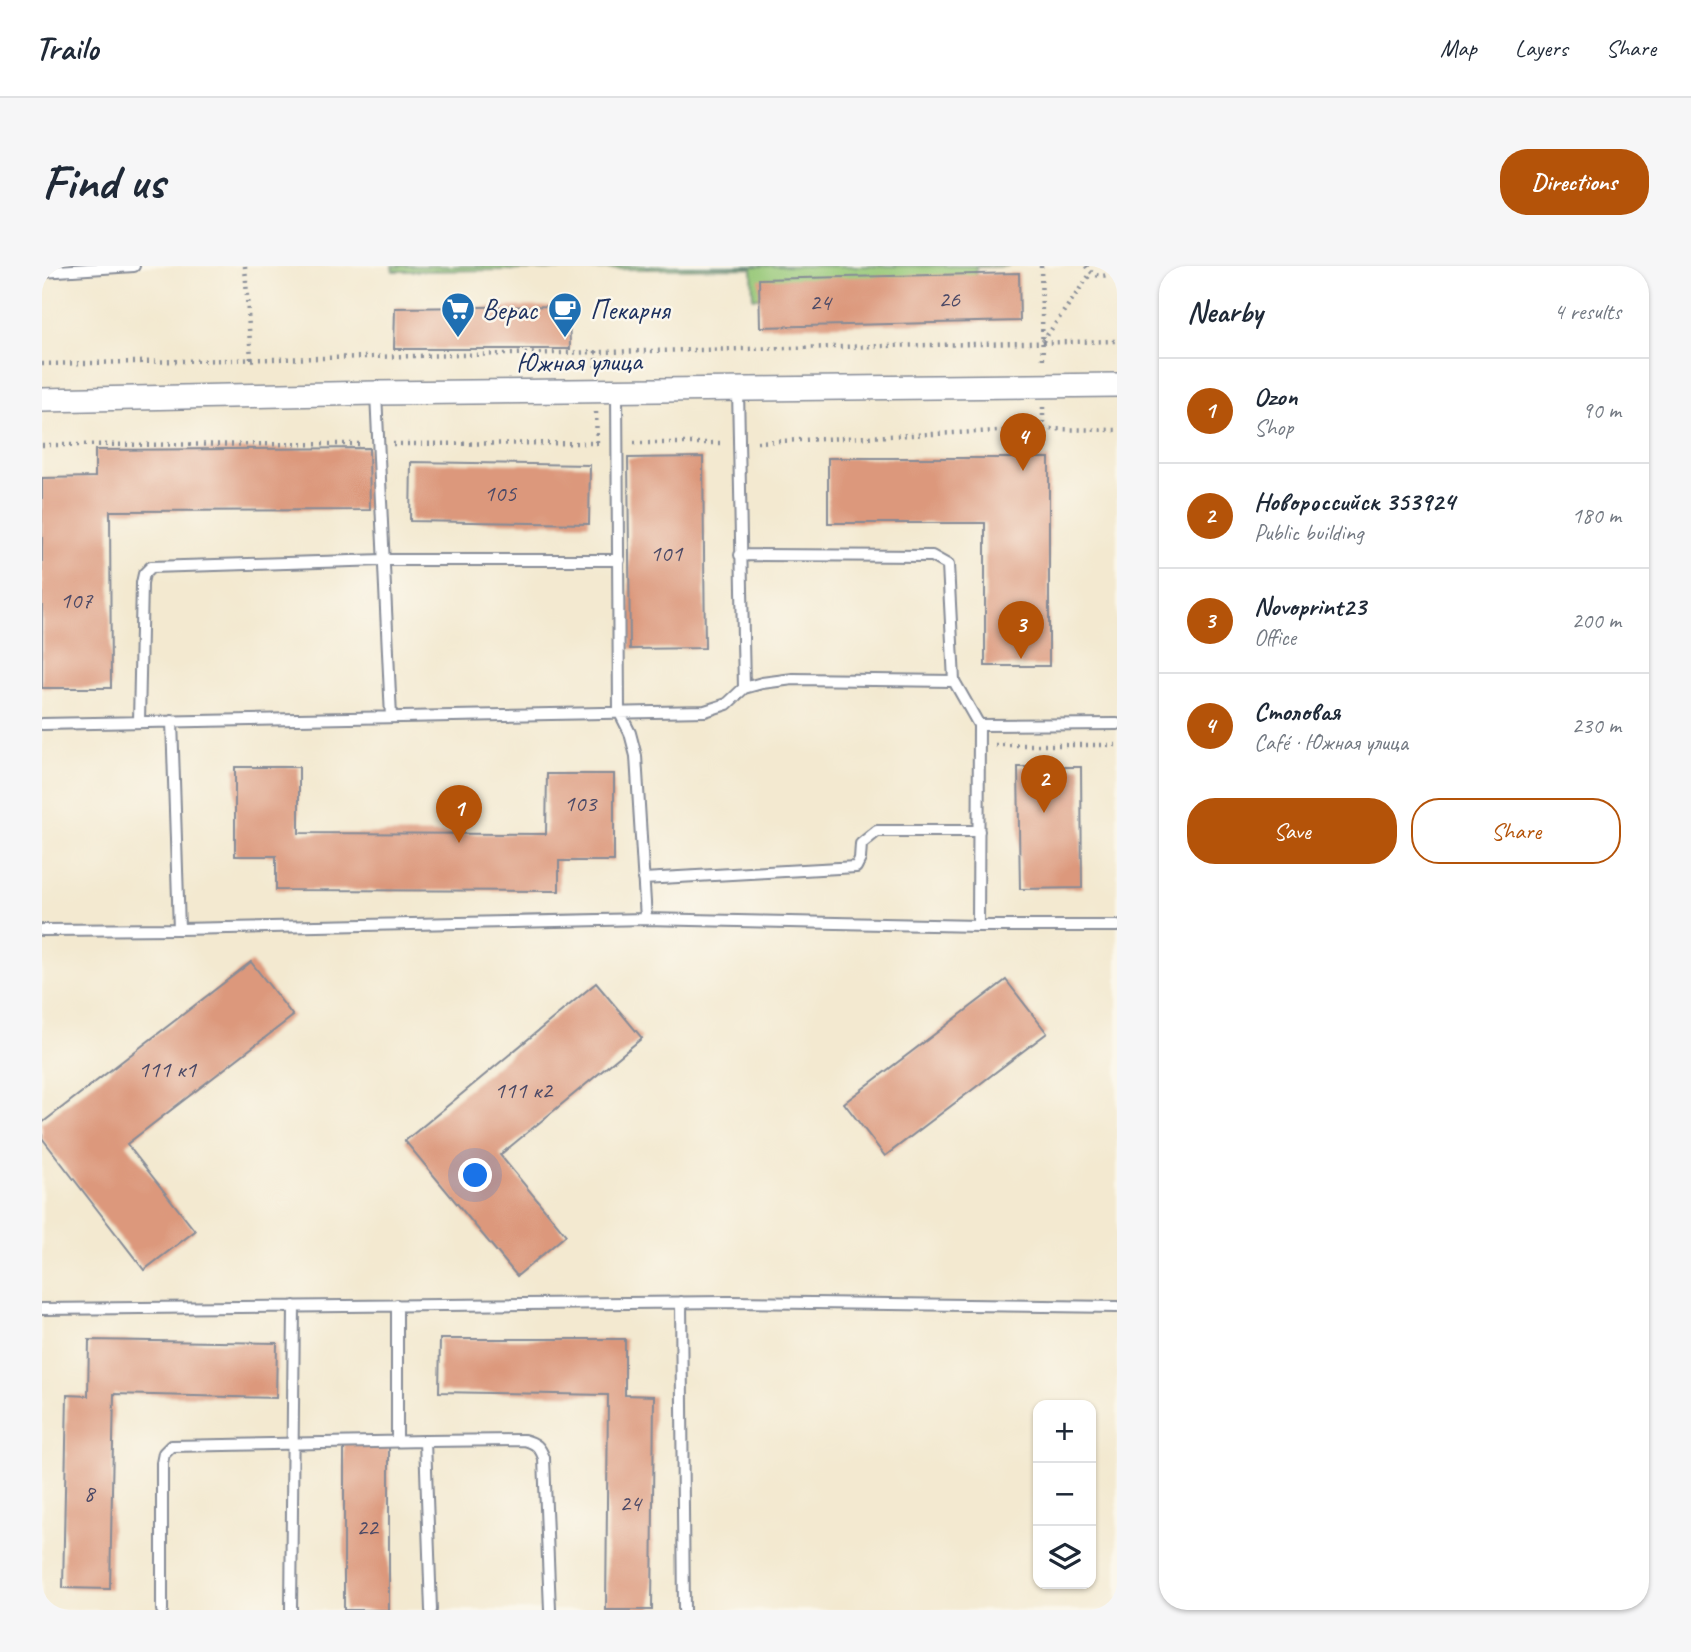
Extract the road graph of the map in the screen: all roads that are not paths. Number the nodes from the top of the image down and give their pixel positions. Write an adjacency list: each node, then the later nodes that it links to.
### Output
1 (134, 266): 2 (lane)
2 (42, 272)
3 (1117, 385): 4 (street, Южная улица)
4 (738, 390): 5 (street, Южная улица); 8 (lane)
5 (617, 391): 6 (street, Южная улица); 10 (lane)
6 (376, 393): 7 (street, Южная улица); 9 (lane)
7 (42, 400)
8 (740, 555): 11 (lane); 12 (lane)
9 (384, 560): 10 (lane); 14 (lane); 15 (lane)
10 (620, 560): 13 (lane)
11 (954, 681): 12 (lane); 19 (lane)
12 (744, 688): 13 (lane)
13 (620, 711): 14 (lane); 21 (lane)
14 (391, 717): 16 (lane)
15 (139, 721): 16 (lane); 17 (lane)
16 (172, 721): 25 (lane)
17 (42, 724)
18 (1117, 724): 19 (lane)
19 (979, 725): 20 (lane)
20 (979, 831): 21 (lane); 23 (lane)
21 (643, 879): 22 (lane)
22 (646, 919): 23 (lane); 25 (lane)
23 (978, 926): 24 (lane)
24 (1117, 926)
25 (179, 929): 26 (lane)
26 (42, 930)
27 (681, 1302): 28 (lane); 30 (lane); 39 (lane)
28 (397, 1305): 29 (lane); 32 (lane)
29 (294, 1306): 31 (lane); 34 (lane)
30 (1117, 1307)
31 (42, 1309)
32 (397, 1441): 33 (lane); 34 (lane)
33 (425, 1441): 37 (lane); 38 (lane)
34 (291, 1442): 35 (lane); 36 (lane)
35 (162, 1610)
36 (290, 1610)
37 (431, 1610)
38 (550, 1610)
39 (684, 1610)

